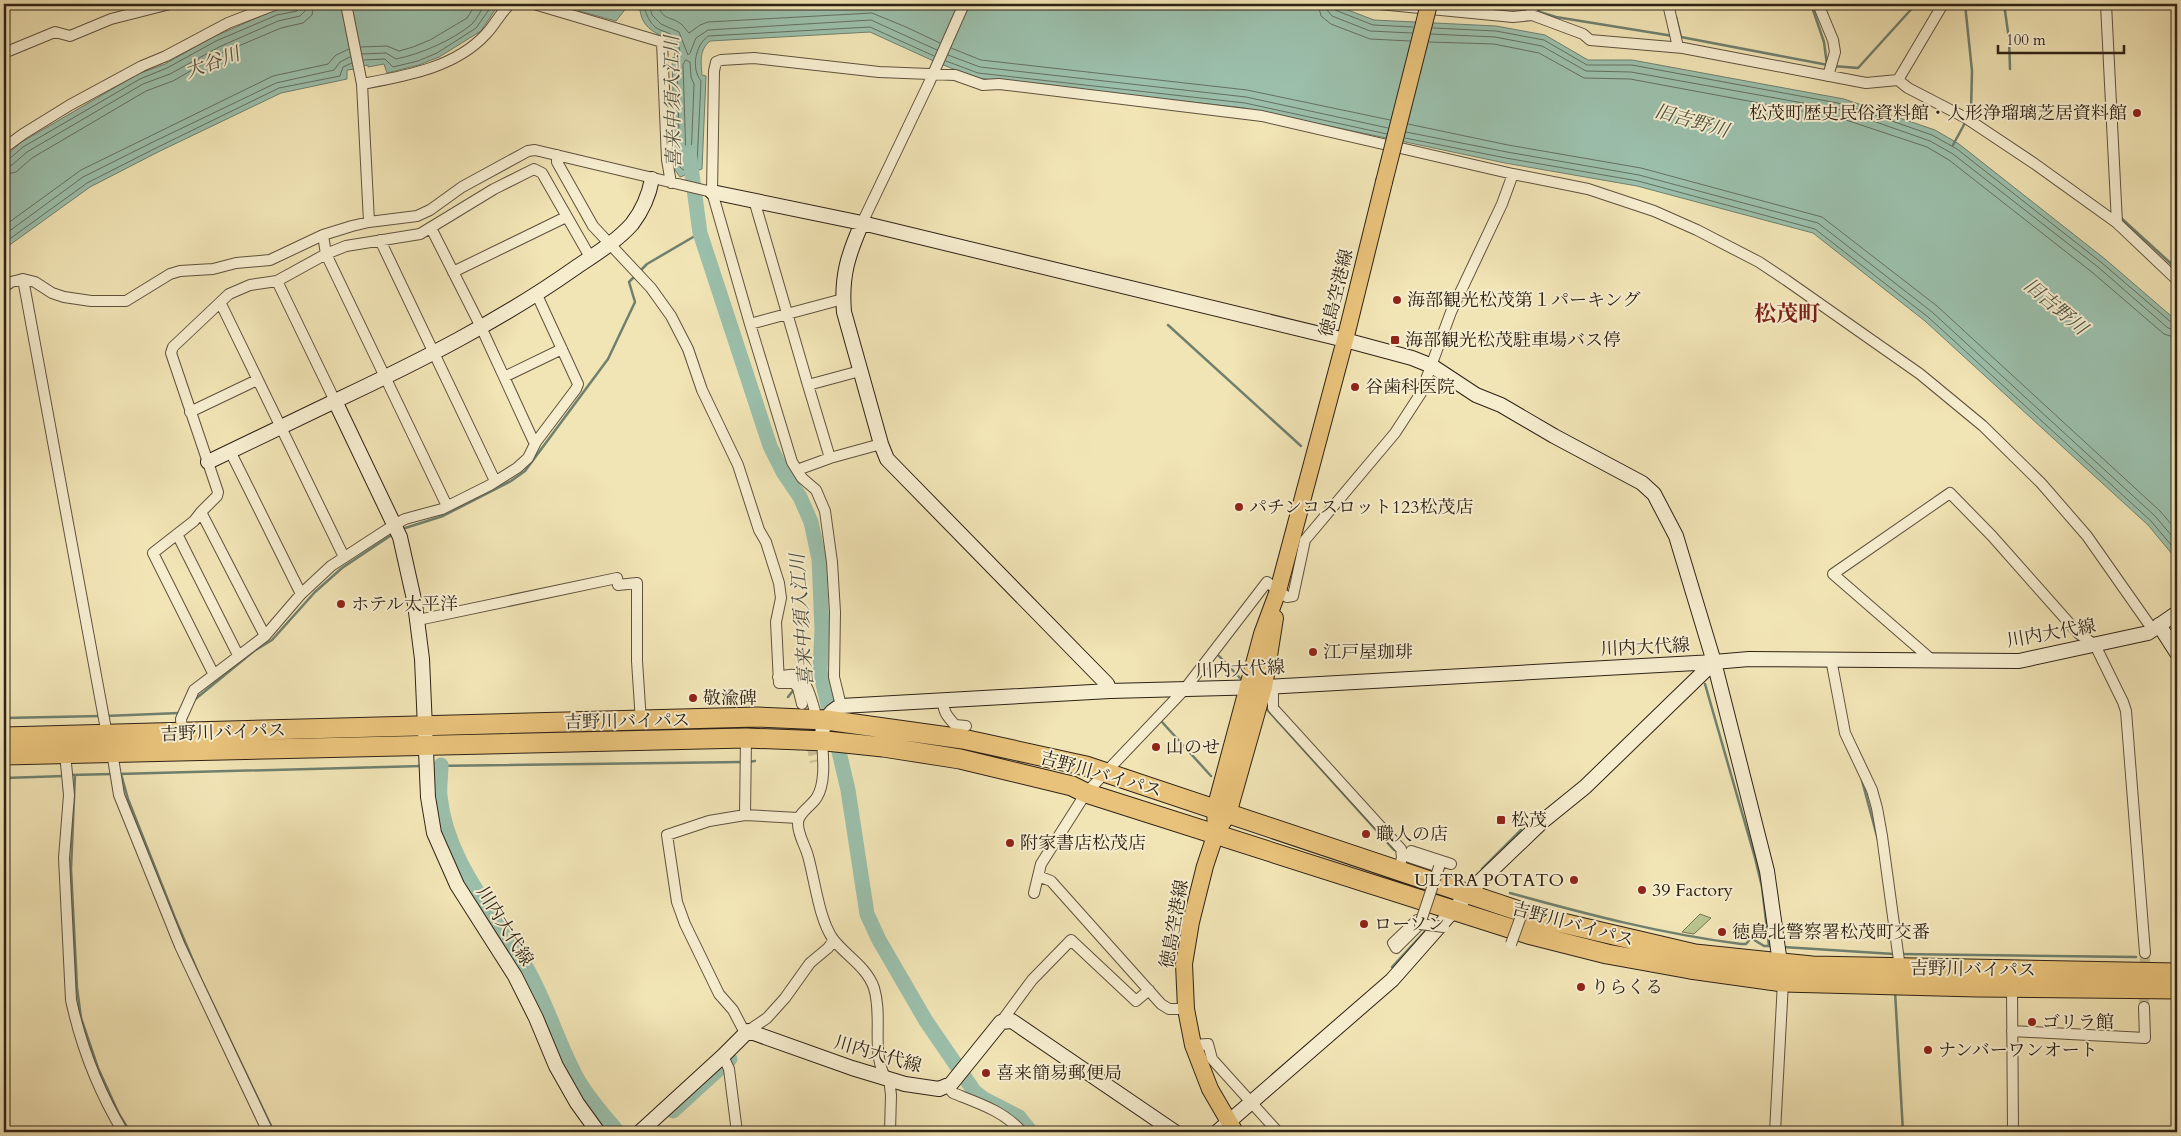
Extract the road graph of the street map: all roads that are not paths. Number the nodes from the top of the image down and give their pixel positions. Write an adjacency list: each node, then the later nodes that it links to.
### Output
1 (170, 4): 17 (street)
2 (277, 4): 22 (street)
3 (346, 4): 21 (street)
4 (510, 4): 21 (street)
5 (534, 4): 26 (street)
6 (964, 4): 18 (street)
7 (1379, 4): 14 (street)
8 (1429, 4): 50 (main road, 徳島空港線, bridge)
9 (1540, 4): 15 (street)
10 (1668, 4): 16 (street)
11 (1818, 4): 19 (street)
12 (1942, 4): 20 (street)
13 (2106, 4): 32 (street)
14 (1401, 6): 15 (street)
15 (1530, 8): 16 (street)
16 (1678, 47): 19 (street)
17 (4, 54)
18 (934, 70): 24 (street); 27 (street); 31 (street)
19 (1828, 76): 20 (street)
20 (1898, 80): 32 (street)
21 (362, 84): 30 (street)
22 (4, 148)
23 (556, 155): 25 (street); 30 (street); 36 (street)
24 (1513, 174): 53 (street); 78 (street)
25 (652, 179): 26 (street); 36 (main road)
26 (673, 184): 27 (street)
27 (709, 191): 28 (main road); 48 (street)
28 (754, 200): 31 (main road); 47 (street)
29 (566, 216): 33 (street); 38 (street); 39 (street)
30 (369, 222): 34 (street)
31 (862, 223): 45 (main road); 50 (main road)
32 (2116, 223): 41 (street)
33 (431, 228): 35 (street); 39 (street)
34 (323, 235): 37 (street); 40 (street)
35 (380, 240): 37 (street); 52 (street)
36 (611, 243): 38 (main road); 87 (street)
37 (326, 254): 42 (street); 55 (street)
38 (590, 257): 44 (main road)
39 (453, 272): 49 (street)
40 (23, 279): 43 (street); 99 (street)
41 (2177, 280)
42 (277, 281): 46 (street); 59 (street)
43 (4, 287)
44 (537, 295): 49 (main road); 51 (street)
45 (843, 298): 47 (street); 54 (main road)
46 (221, 304): 57 (street); 60 (street)
47 (786, 312): 48 (street); 58 (street)
48 (750, 324): 67 (street)
49 (481, 327): 52 (main road); 56 (street)
50 (1345, 340): 53 (main road); 74 (main road, 徳島空港線)
51 (562, 349): 56 (street); 62 (street)
52 (433, 353): 55 (main road); 68 (street)
53 (1432, 366): 74 (street); 85 (main road)
54 (860, 371): 58 (street); 63 (main road)
55 (386, 377): 59 (main road); 69 (street)
56 (504, 377): 62 (street)
57 (257, 380): 60 (street); 61 (street)
58 (808, 385): 65 (street)
59 (334, 401): 61 (main road); 71 (main road, 川内大代線)
60 (190, 412): 66 (street)
61 (280, 427): 64 (main road); 73 (street)
62 (536, 442): 68 (street)
63 (881, 444): 65 (street); 90 (main road)
64 (230, 451): 66 (main road); 75 (street)
65 (830, 458): 67 (street)
66 (208, 462): 70 (street)
67 (797, 470): 94 (street)
68 (495, 481): 69 (street)
69 (448, 506): 71 (street)
70 (201, 512): 72 (street); 79 (street)
71 (396, 530): 73 (street); 77 (main road, 川内大代線)
72 (177, 534): 82 (street); 86 (street)
73 (344, 557): 75 (street)
74 (1278, 591): 88 (main road, 徳島空港線); 89 (street)
75 (301, 594): 79 (street)
76 (2177, 613): 78 (main road, 川内大代線)
77 (418, 620): 93 (street); 95 (main road, 川内大代線)
78 (2156, 628): 80 (main road, 川内大代線); 81 (main road)
79 (265, 636): 82 (street)
80 (2095, 645): 84 (main road, 川内大代線); 84 (street); 121 (street)
81 (2177, 653)
82 (238, 655): 86 (street)
83 (1832, 660): 84 (main road, 川内大代線); 85 (main road, 川内大代線); 122 (street)
84 (1932, 660)
85 (1714, 662): 88 (main road, 川内大代線); 116 (main road, 川内大代線); 123 (main road)
86 (214, 675): 96 (street)
87 (799, 683): 92 (street); 94 (street)
88 (1262, 687): 89 (main road, 川内大代線); 108 (main road, 徳島空港線); 113 (street)
89 (1184, 690): 90 (main road, 川内大代線); 105 (street)
90 (1110, 691): 91 (main road, 川内大代線)
91 (943, 701): 94 (main road, 川内大代線); 97 (street)
92 (802, 704)
93 (641, 722): 94 (highway, 吉野川バイパス); 95 (highway, 吉野川バイパス)
94 (826, 723): 100 (highway, 吉野川バイパス); 105 (highway, 吉野川バイパス); 106 (highway, 吉野川バイパス); 107 (street)
95 (425, 725): 96 (highway, 吉野川バイパス); 101 (main road, 川内大代線)
96 (181, 726): 99 (highway, 吉野川バイパス)
97 (966, 726)
98 (4, 737): 99 (highway, 吉野川バイパス)
99 (109, 743): 101 (highway, 吉野川バイパス); 103 (highway, 吉野川バイパス); 140 (street)
100 (746, 746): 101 (highway, 吉野川バイパス); 109 (street)
101 (426, 751): 141 (main road, 川内大代線)
102 (4, 754): 103 (highway, 吉野川バイパス)
103 (66, 759): 139 (street)
104 (815, 762): 107 (street)
105 (1106, 772): 106 (street); 108 (highway, 吉野川バイパス)
106 (1086, 793): 111 (highway, 吉野川バイパス); 114 (street)
107 (812, 804): 110 (street)
108 (1222, 812): 111 (main road, 徳島空港線); 113 (highway, 吉野川バイパス)
109 (745, 816): 110 (street); 132 (street)
110 (798, 818): 119 (street)
111 (1216, 833): 118 (highway, 吉野川バイパス); 129 (main road, 徳島空港線)
112 (1451, 864): 118 (street, bridge)
113 (1398, 871): 116 (highway, 吉野川バイパス)
114 (1038, 876): 115 (street); 127 (street)
115 (1034, 893)
116 (1467, 895): 118 (main road, 川内大代線); 123 (highway, 吉野川バイパス)
117 (1525, 905): 120 (street, bridge)
118 (1448, 919): 123 (highway, 吉野川バイパス); 137 (main road, 川内大代線)
119 (834, 940): 132 (street); 136 (street)
120 (1511, 944)
121 (2145, 953)
122 (1900, 968): 123 (highway, 吉野川バイパス); 124 (highway, 吉野川バイパス)
123 (1781, 972): 125 (highway, 吉野川バイパス); 148 (street)
124 (2177, 973)
125 (2012, 987): 126 (highway, 吉野川バイパス); 131 (street)
126 (2177, 989)
127 (1149, 990): 129 (street); 130 (street)
128 (2144, 1007): 131 (street)
129 (1186, 1009): 133 (main road, 徳島空港線)
130 (1001, 1022): 135 (main road); 146 (main road)
131 (2012, 1031): 149 (street)
132 (746, 1032): 134 (main road); 136 (main road, 川内大代線)
133 (1193, 1045): 137 (street); 138 (main road, 徳島空港線)
134 (726, 1061): 142 (main road); 143 (street)
135 (956, 1077): 136 (main road, 川内大代線); 145 (street)
136 (887, 1078): 144 (street)
137 (1251, 1104): 138 (main road, 川内大代線); 147 (street)
138 (1227, 1129)
139 (123, 1132)
140 (268, 1132)
141 (598, 1132)
142 (640, 1132)
143 (737, 1132)
144 (890, 1132)
145 (1022, 1132)
146 (1175, 1132)
147 (1278, 1132)
148 (1774, 1132)
149 (2013, 1132)

